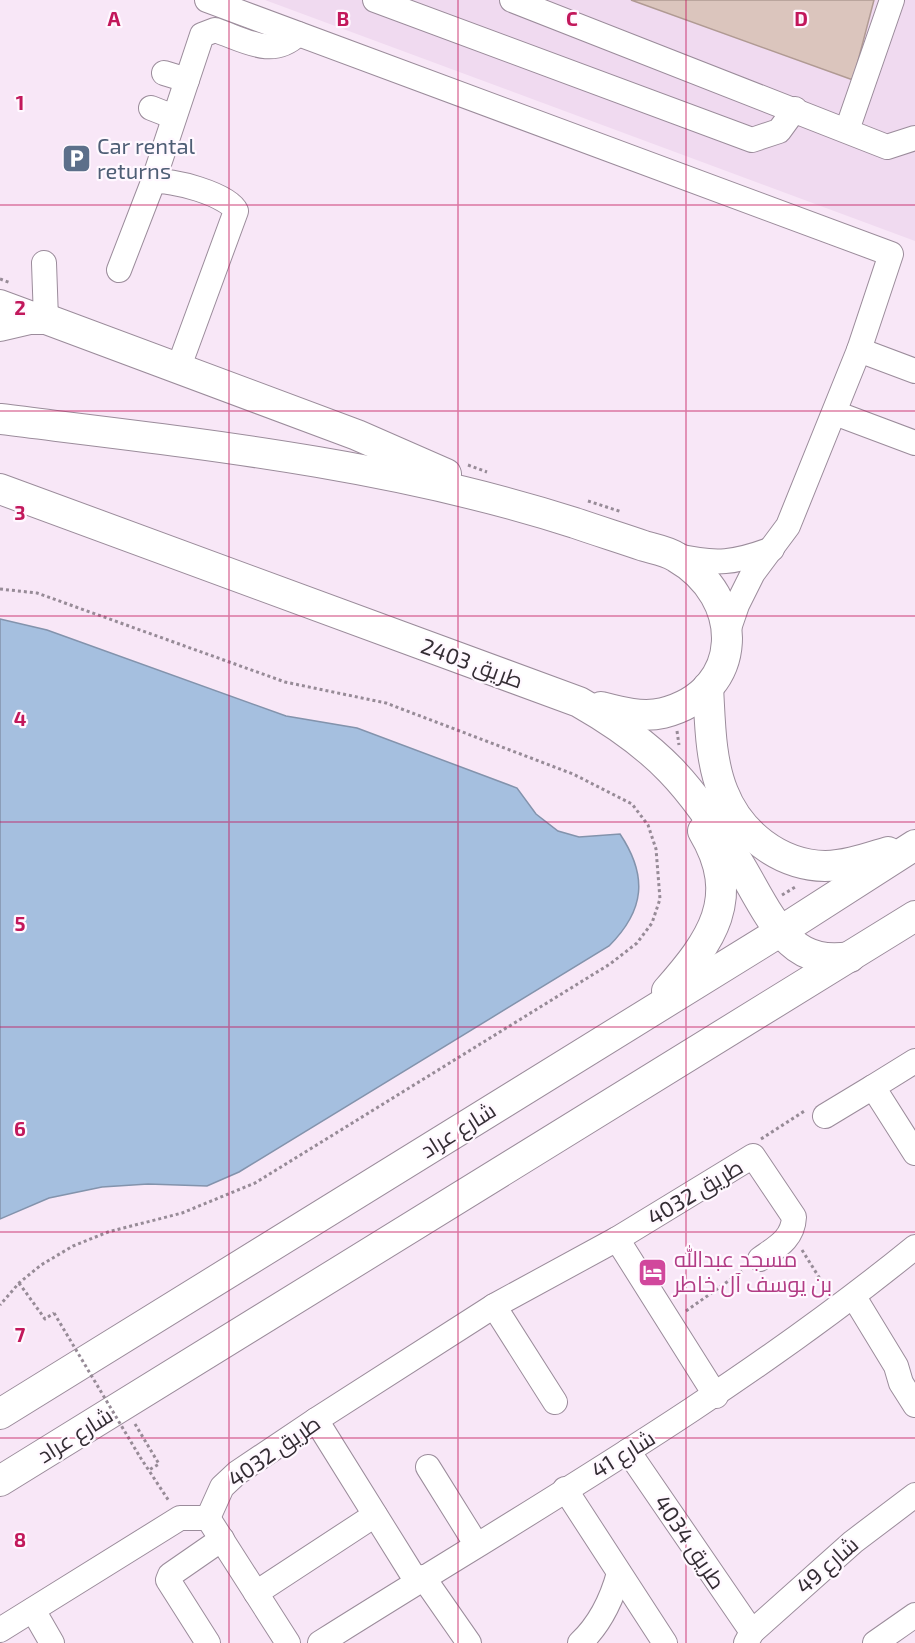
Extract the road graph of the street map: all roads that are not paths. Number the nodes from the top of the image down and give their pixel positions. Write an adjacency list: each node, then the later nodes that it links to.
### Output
1 (207, 0): 5 (street)
2 (375, 0): 9 (street)
3 (512, 0): 9 (street)
4 (892, 0): 11 (street)
5 (298, 34): 7 (street); 19 (street)
6 (164, 73): 7 (street)
7 (187, 80): 10 (street)
8 (151, 108): 10 (street)
9 (795, 109): 11 (street)
10 (174, 117): 13 (street)
11 (847, 130): 12 (street)
12 (915, 138)
13 (152, 186): 15 (street); 20 (street)
14 (44, 263): 17 (street)
15 (119, 270)
16 (0, 302): 17 (street)
17 (46, 319): 18 (main road); 20 (main road)
18 (0, 326)
19 (859, 350): 21 (street); 22 (street)
20 (171, 366): 27 (main road)
21 (915, 371)
22 (835, 413): 24 (street); 30 (street)
23 (0, 419): 27 (main road)
24 (915, 443)
25 (0, 469): 29 (main road)
26 (0, 489): 29 (main road, طريق 2403)
27 (507, 501): 31 (main road)
28 (0, 505): 29 (main road)
29 (55, 510): 34 (main road, طريق 2403)
30 (774, 548): 31 (street); 32 (street)
31 (675, 556): 32 (main road)
32 (728, 631): 33 (main road)
33 (708, 687): 34 (main road); 36 (main road)
34 (579, 702): 35 (main road, طريق 2403)
35 (683, 782): 39 (main road, طريق 2403); 41 (main road)
36 (915, 840)
37 (915, 845): 39 (main road, شارع عراد)
38 (915, 916): 40 (main road, شارع عراد)
39 (781, 931): 40 (main road, طريق 2403); 41 (main road, شارع عراد)
40 (850, 957): 58 (main road, شارع عراد)
41 (649, 1011): 54 (main road, شارع عراد)
42 (915, 1061): 43 (street)
43 (873, 1087): 44 (street); 45 (street)
44 (825, 1116)
45 (915, 1154)
46 (617, 1239): 48 (street, طريق 4032); 50 (street, طريق 4032); 51 (street)
47 (915, 1247): 49 (street, شارع 41)
48 (760, 1259)
49 (847, 1303): 51 (street, شارع 41); 53 (street)
50 (494, 1306): 52 (street); 55 (street, طريق 4032)
51 (716, 1396): 56 (street, شارع 41)
52 (555, 1402)
53 (915, 1405)
54 (0, 1414)
55 (316, 1420): 61 (street); 62 (street, طريق 4032)
56 (628, 1451): 59 (street, شارع 41); 71 (street, طريق 4034)
57 (428, 1467): 64 (street)
58 (0, 1481)
59 (565, 1489): 64 (street, شارع 41); 65 (street)
60 (915, 1495): 71 (street, شارع 49)
61 (375, 1515): 66 (street); 67 (street)
62 (208, 1518): 63 (street); 68 (street)
63 (222, 1539): 67 (street); 74 (street)
64 (477, 1544): 66 (street, شارع 41)
65 (619, 1573): 77 (street); 78 (street)
66 (420, 1579): 75 (street, شارع 41); 76 (street)
67 (256, 1593): 72 (street)
68 (33, 1610): 70 (street); 73 (street)
69 (915, 1615): 79 (street)
70 (0, 1630)
71 (749, 1638)
72 (285, 1642)
73 (52, 1643)
74 (208, 1643)
75 (320, 1643)
76 (469, 1643)
77 (580, 1643)
78 (665, 1643)
79 (875, 1643)

